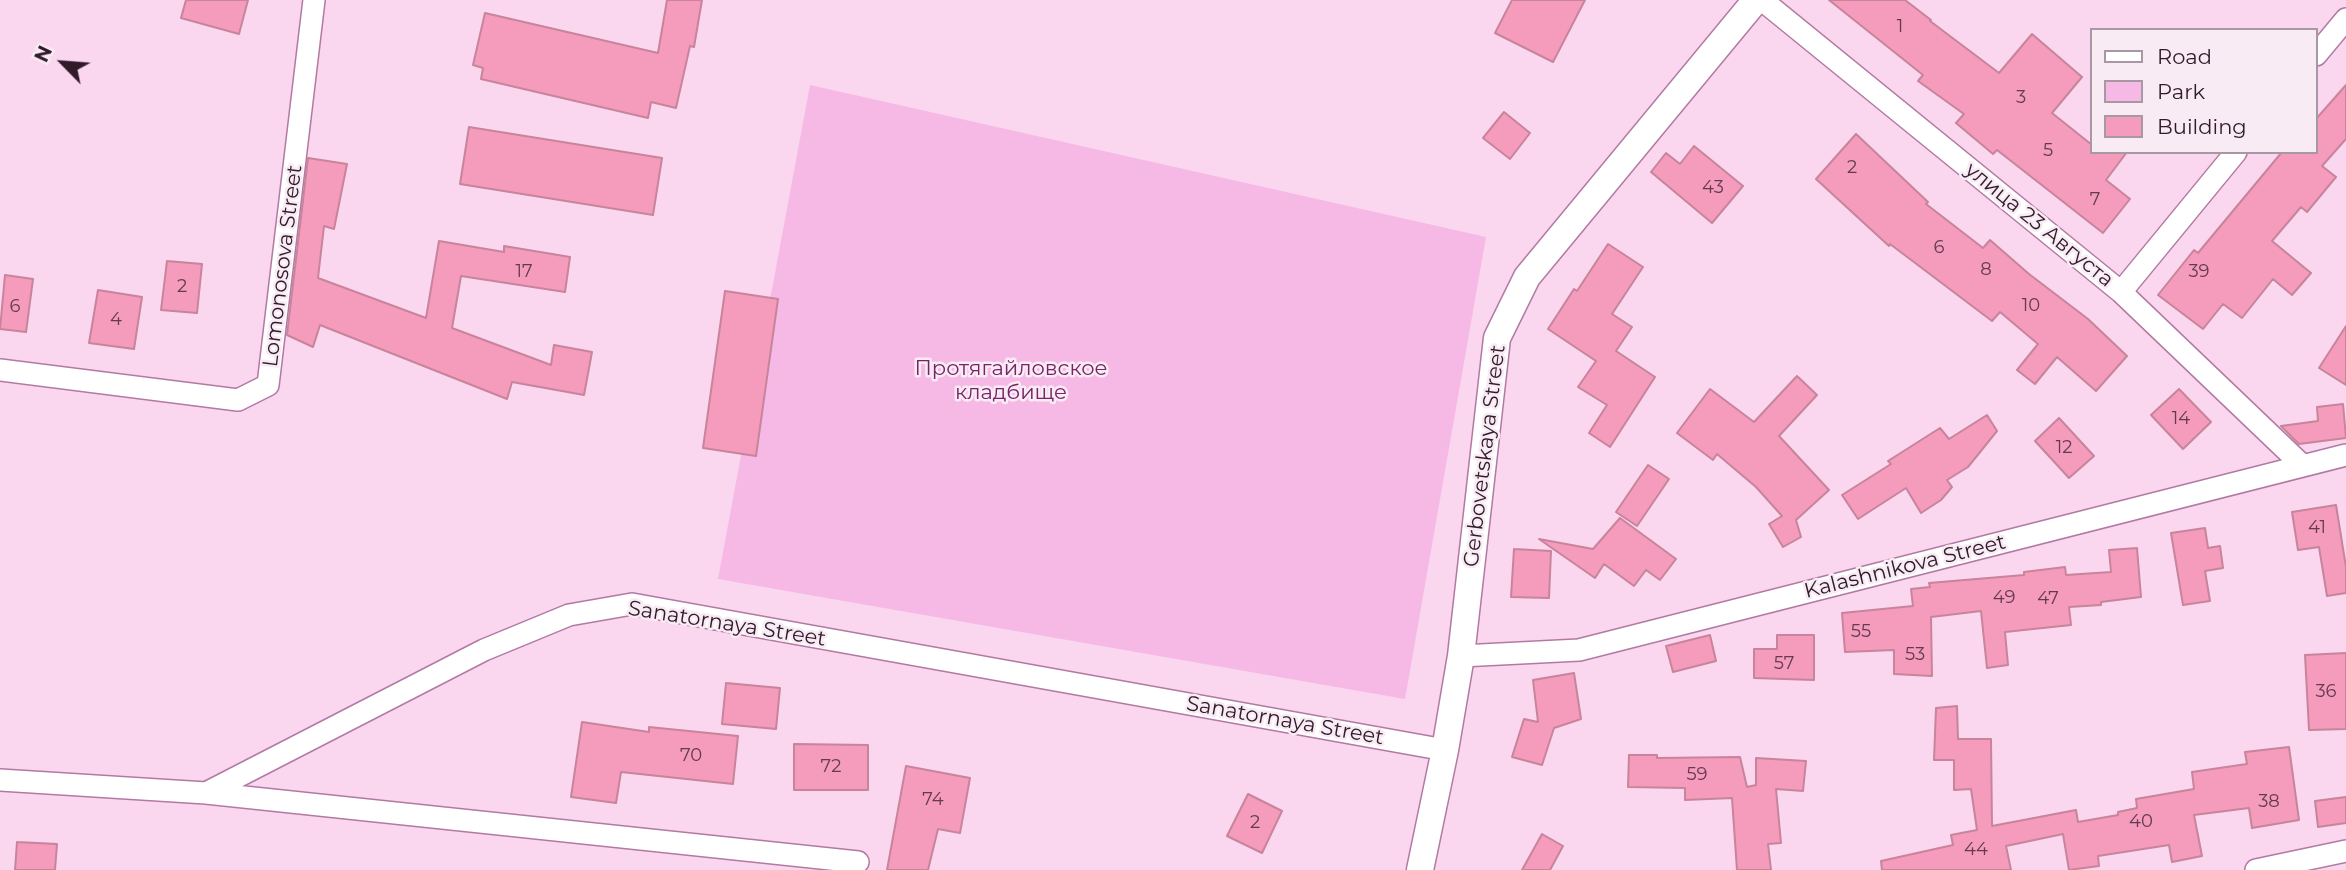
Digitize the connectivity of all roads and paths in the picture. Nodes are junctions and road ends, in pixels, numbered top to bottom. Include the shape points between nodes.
1 (314, 0) edge
2 (1756, 0) edge
3 (1762, 0) edge
4 (2346, 19) edge
5 (2318, 53) edge
6 (2234, 154) edge
7 (2121, 292) junction
8 (0, 370) edge
9 (2346, 456) edge
10 (2302, 465) junction
11 (1461, 656) junction
12 (1445, 750) junction
13 (0, 780) edge
14 (206, 793) junction
15 (2346, 850) edge
16 (858, 862) dead end
17 (1420, 870) edge
18 (2256, 870) edge

1 - 8 street, Lomonosova Street via 268,386 238,400
2 - 11 street, Gerbovetskaya Street via 1527,277 1497,338
3 - 7 street, улица 23 Августа
4 - 5 street
6 - 7 street
7 - 10 street, улица 23 Августа
9 - 10 street, Kalashnikova Street
10 - 11 street, Kalashnikova Street via 1579,650
11 - 12 street, Gerbovetskaya Street
12 - 14 street, Sanatornaya Street via 632,604 569,615 484,650
12 - 17 street, Gerbovetskaya Street
13 - 14 street
14 - 16 street
15 - 18 street

